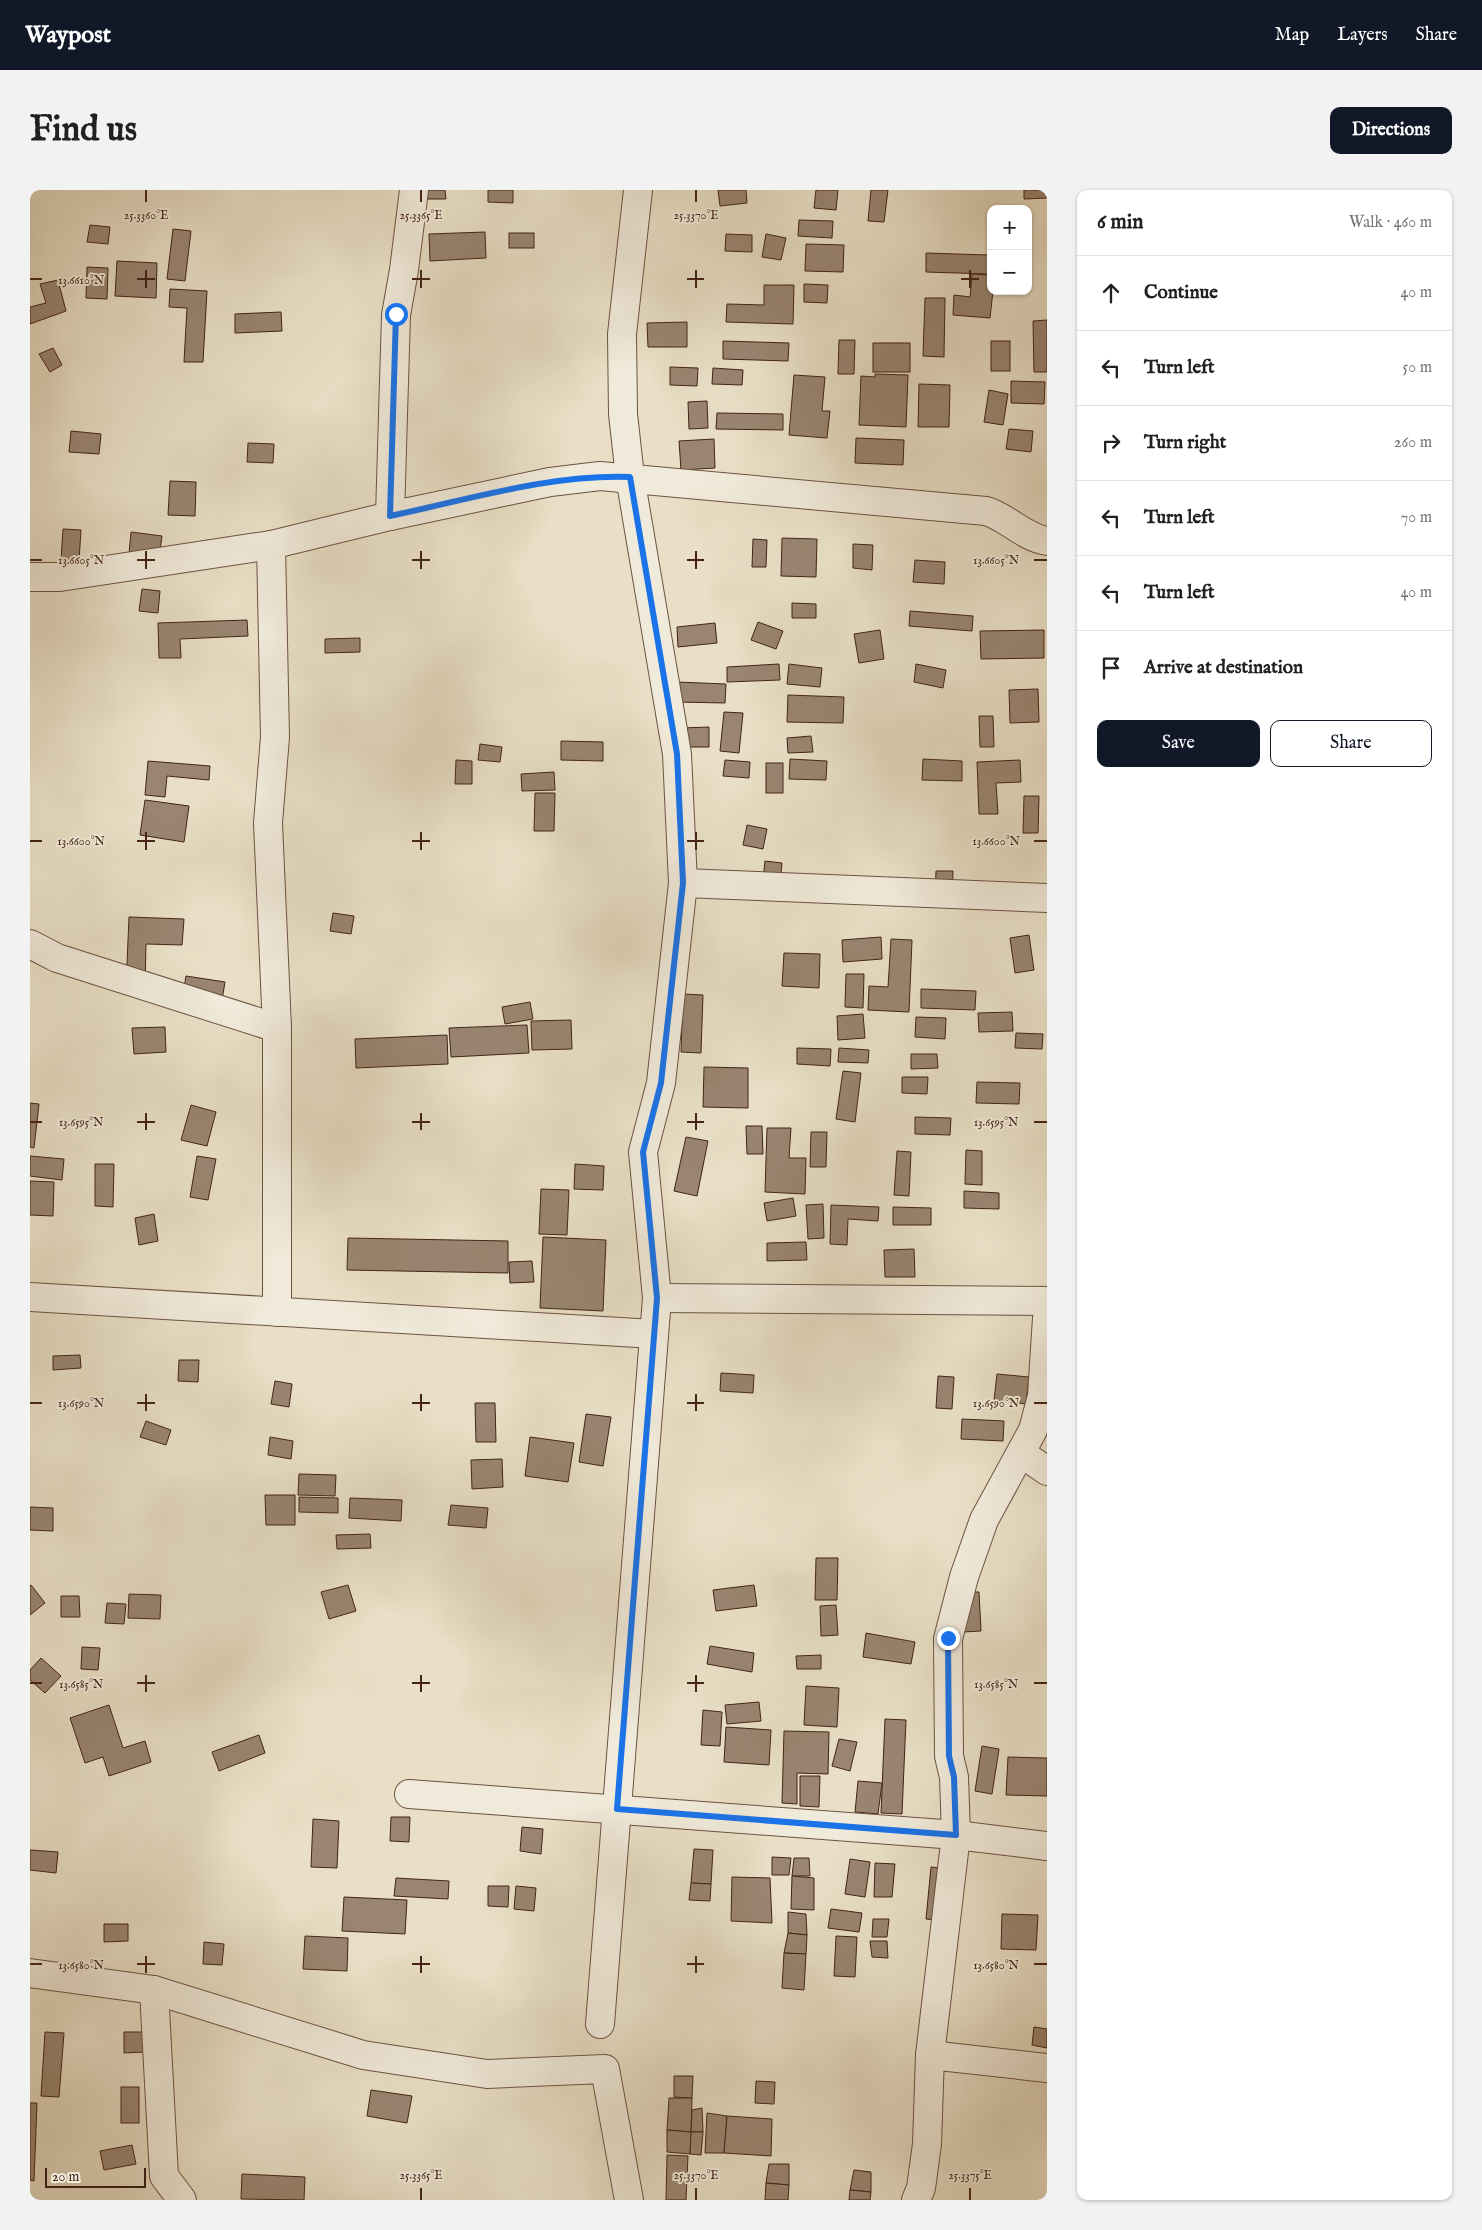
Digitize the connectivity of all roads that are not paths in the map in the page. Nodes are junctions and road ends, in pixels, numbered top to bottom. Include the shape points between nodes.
1 (414, 190) edge
2 (638, 190) edge
3 (630, 477) junction
4 (390, 516) junction
5 (1047, 541) edge
6 (272, 545) junction
7 (30, 578) edge
8 (683, 883) junction
9 (1047, 898) edge
10 (30, 944) edge
11 (278, 1028) junction
12 (30, 1298) edge
13 (657, 1298) junction
14 (1047, 1302) edge
15 (278, 1312) junction
16 (1047, 1318) edge
17 (654, 1334) junction
18 (1021, 1453) junction
19 (1047, 1472) edge
20 (409, 1794) dead end
21 (617, 1809) junction
22 (956, 1835) junction
23 (1047, 1846) edge
24 (30, 1973) edge
25 (154, 1990) junction
26 (600, 2024) dead end
27 (930, 2055) junction
28 (1047, 2068) edge
29 (182, 2200) edge
30 (629, 2200) edge
31 (916, 2200) edge

1 - 4 street via 396,314
2 - 3 street via 622,334 623,414
3 - 4 street via 600,476 550,482
3 - 5 street via 986,511 998,514 1016,527
3 - 8 street via 677,754
4 - 6 street
6 - 7 street via 60,577
6 - 11 street via 275,737 268,824
8 - 9 street
8 - 13 street via 661,1083 643,1152
10 - 11 street via 57,958
11 - 15 street
12 - 15 street
13 - 14 street
13 - 17 street
15 - 17 street
16 - 18 street via 1042,1396 1033,1430
17 - 21 street
18 - 19 street
18 - 22 street via 984,1520 948,1638 949,1756 954,1777
20 - 21 street
21 - 22 street
21 - 26 street
22 - 23 street
22 - 27 street
24 - 25 street
25 - 29 street via 164,2176
25 - 30 street via 363,2055 487,2074 605,2069
27 - 28 street
27 - 31 street via 927,2144 921,2188

